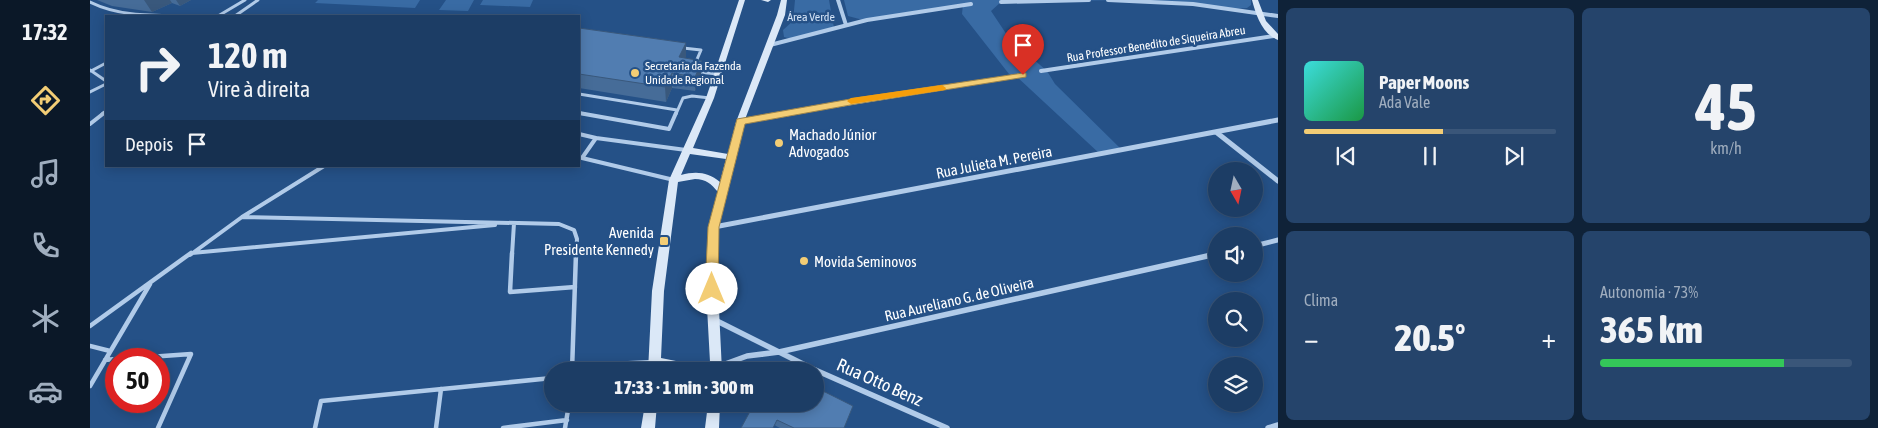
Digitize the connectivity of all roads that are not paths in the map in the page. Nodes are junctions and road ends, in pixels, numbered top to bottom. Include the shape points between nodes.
1 (245, 0) edge
2 (258, 0) edge
3 (742, 0) edge
4 (784, 0) edge
5 (838, 0) edge
6 (1089, 0) edge
7 (1108, 0) edge
8 (1255, 0) edge
9 (90, 2) edge
10 (1001, 2) dead end
11 (971, 4) dead end
12 (1257, 12) junction
13 (136, 15) edge
14 (220, 15) edge
15 (236, 15) edge
16 (1278, 16) edge
17 (846, 25) junction
18 (1276, 37) edge
19 (770, 45) junction
20 (682, 48) edge
21 (105, 63) edge
22 (91, 70) edge
23 (1041, 71) dead end
24 (718, 74) junction
25 (1023, 75) dead end
26 (105, 81) edge
27 (105, 83) edge
28 (90, 92) edge
29 (580, 94) edge
30 (710, 98) junction
31 (678, 110) junction
32 (105, 112) edge
33 (580, 113) edge
34 (1278, 120) edge
35 (740, 122) junction
36 (90, 124) edge
37 (1216, 132) junction
38 (580, 134) edge
39 (596, 138) junction
40 (686, 150) junction
41 (730, 157) junction
42 (322, 167) edge
43 (674, 180) junction
44 (1278, 181) edge
45 (722, 191) junction
46 (242, 217) junction
47 (515, 223) junction
48 (714, 227) junction
49 (1278, 240) edge
50 (1263, 244) edge
51 (192, 253) junction
52 (1208, 256) edge
53 (150, 283) junction
54 (575, 287) junction
55 (714, 320) junction
56 (90, 326) edge
57 (90, 346) edge
58 (112, 348) edge
59 (105, 350) edge
60 (779, 352) junction
61 (170, 356) edge
62 (105, 360) edge
63 (573, 362) edge
64 (655, 362) edge
65 (717, 362) edge
66 (727, 362) edge
67 (797, 362) edge
68 (824, 375) edge
69 (544, 379) edge
70 (90, 386) edge
71 (442, 389) junction
72 (170, 401) edge
73 (568, 412) edge
74 (650, 412) edge
75 (713, 412) edge
76 (165, 413) edge
77 (567, 420) junction
78 (1278, 424) edge
79 (158, 428) edge
80 (315, 428) edge
81 (436, 428) edge
82 (504, 428) edge
83 (565, 428) edge
84 (648, 428) edge
85 (712, 428) edge
86 (947, 428) edge
87 (1268, 428) edge

1 - 14 lane
2 - 15 lane
3 - 24 main road
4 - 19 main road
5 - 17 street
6 - 10 street
7 - 12 street
8 - 12 main road
9 - 13 lane via 104,9
11 - 17 street
12 - 16 street
12 - 18 main road
17 - 19 street
18 - 23 street, Rua Professor Benedito de Siqueira Abreu
19 - 35 main road
20 - 24 lane via 701,50 693,71
21 - 22 lane
22 - 26 lane
24 - 30 main road
25 - 35 street
27 - 28 lane
29 - 31 lane
30 - 31 lane via 683,98
30 - 40 main road
31 - 33 lane via 669,129
32 - 36 lane
34 - 37 street, Rua Julieta M. Pereira
35 - 41 main road
37 - 44 street
37 - 48 street, Rua Julieta M. Pereira
38 - 39 lane
39 - 40 lane
39 - 43 lane via 582,158
40 - 41 main road
40 - 43 main road
41 - 45 main road
42 - 46 lane
43 - 45 main road via 706,176 714,180
43 - 64 main road via 658,292
45 - 48 main road
46 - 47 lane
46 - 51 lane
47 - 51 lane
47 - 54 lane via 559,224 574,230 577,239
47 - 54 lane via 510,292
48 - 55 main road
49 - 50 street
51 - 53 lane
52 - 60 street, Rua Aureliano G. de Oliveira
53 - 56 lane
53 - 58 lane
54 - 63 lane
55 - 60 street
55 - 65 main road
57 - 59 lane
60 - 66 street via 746,354
60 - 67 street, Rua Otto Benz
61 - 72 lane via 191,354
62 - 70 lane
68 - 86 street, Rua Otto Benz
69 - 71 lane
71 - 80 lane via 321,402
71 - 81 lane
73 - 77 lane
74 - 84 main road
75 - 85 main road
76 - 79 lane
77 - 82 lane
77 - 83 lane
78 - 87 street

